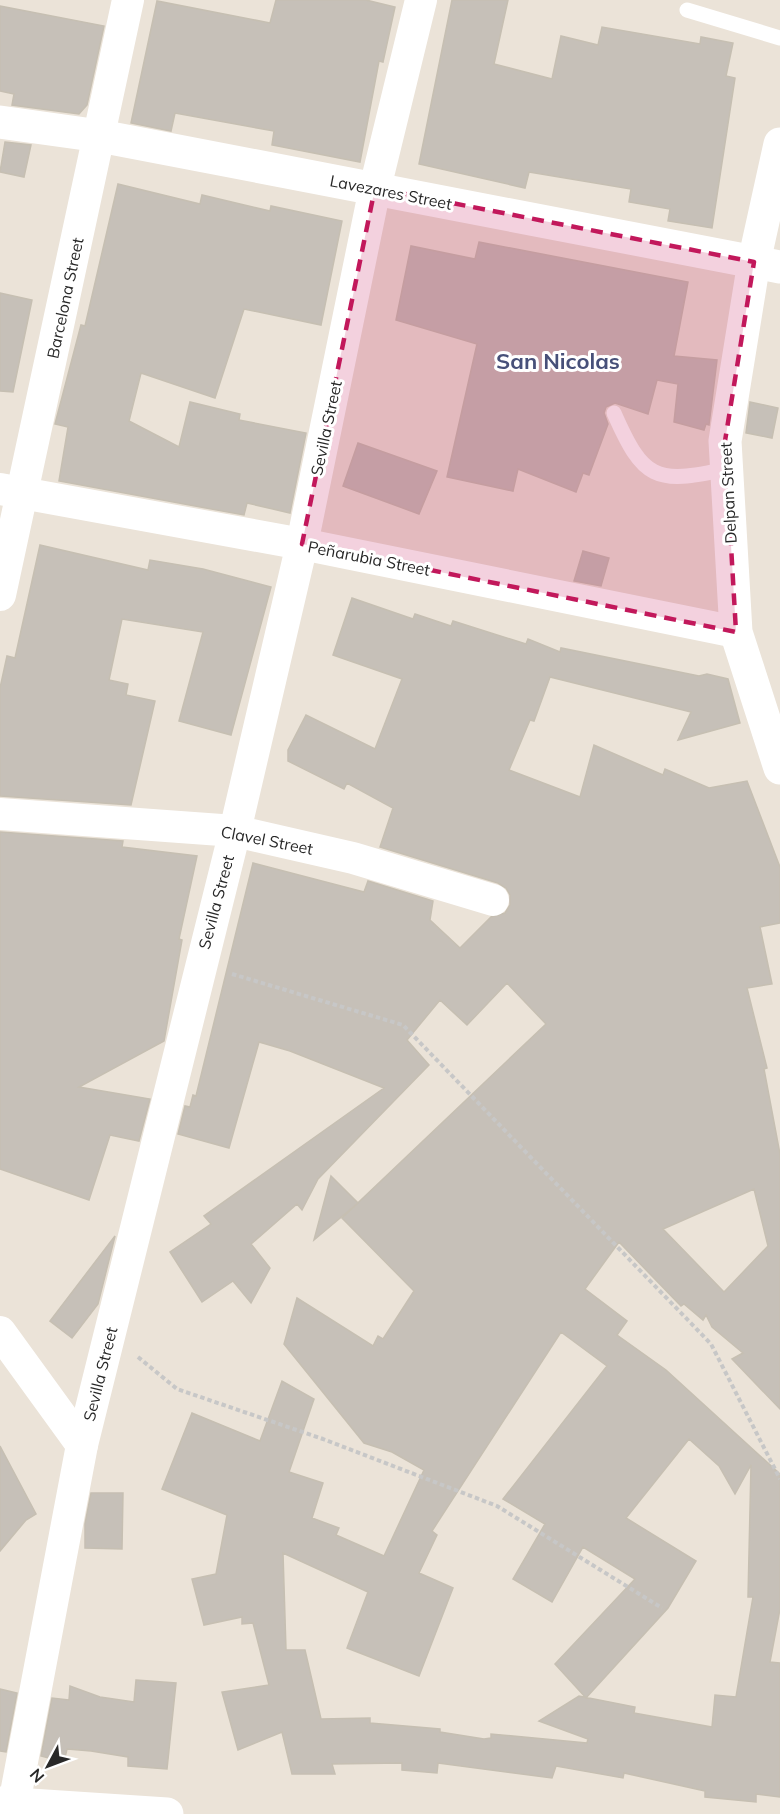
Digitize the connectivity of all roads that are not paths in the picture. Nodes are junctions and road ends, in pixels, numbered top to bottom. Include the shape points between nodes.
1 (128, 0) edge
2 (421, 0) edge
3 (687, 10) dead end
4 (780, 38) edge
5 (0, 122) edge
6 (100, 136) junction
7 (780, 144) edge
8 (375, 188) junction
9 (767, 265) edge
10 (614, 413) dead end
11 (726, 469) junction
12 (12, 491) edge
13 (302, 544) junction
14 (0, 595) edge
15 (736, 632) junction
16 (780, 768) edge
17 (0, 814) edge
18 (235, 831) junction
19 (493, 900) dead end
20 (0, 1332) edge
21 (82, 1445) junction
22 (7, 1804) edge
23 (167, 1814) edge

1 - 6 street, Barcelona Street
2 - 8 street, Sevilla Street
3 - 4 lane
5 - 6 street, Lavezares Street
6 - 8 street, Lavezares Street
6 - 12 street, Barcelona Street
7 - 9 street, Delpan Street
8 - 9 street, Lavezares Street
8 - 13 street, Sevilla Street
9 - 11 street, Delpan Street via 725,441
10 - 11 lane via 634,456 653,471 678,477
11 - 15 street, Delpan Street
12 - 13 street, Peñarubia Street
12 - 14 street, Barcelona Street
13 - 15 street, Peñarubia Street
13 - 18 street, Sevilla Street
15 - 16 street, Delpan Street
17 - 18 street, Clavel Street
18 - 19 street, Clavel Street via 353,858
18 - 21 street, Sevilla Street
20 - 21 street
21 - 22 street, Sevilla Street
22 - 23 street

